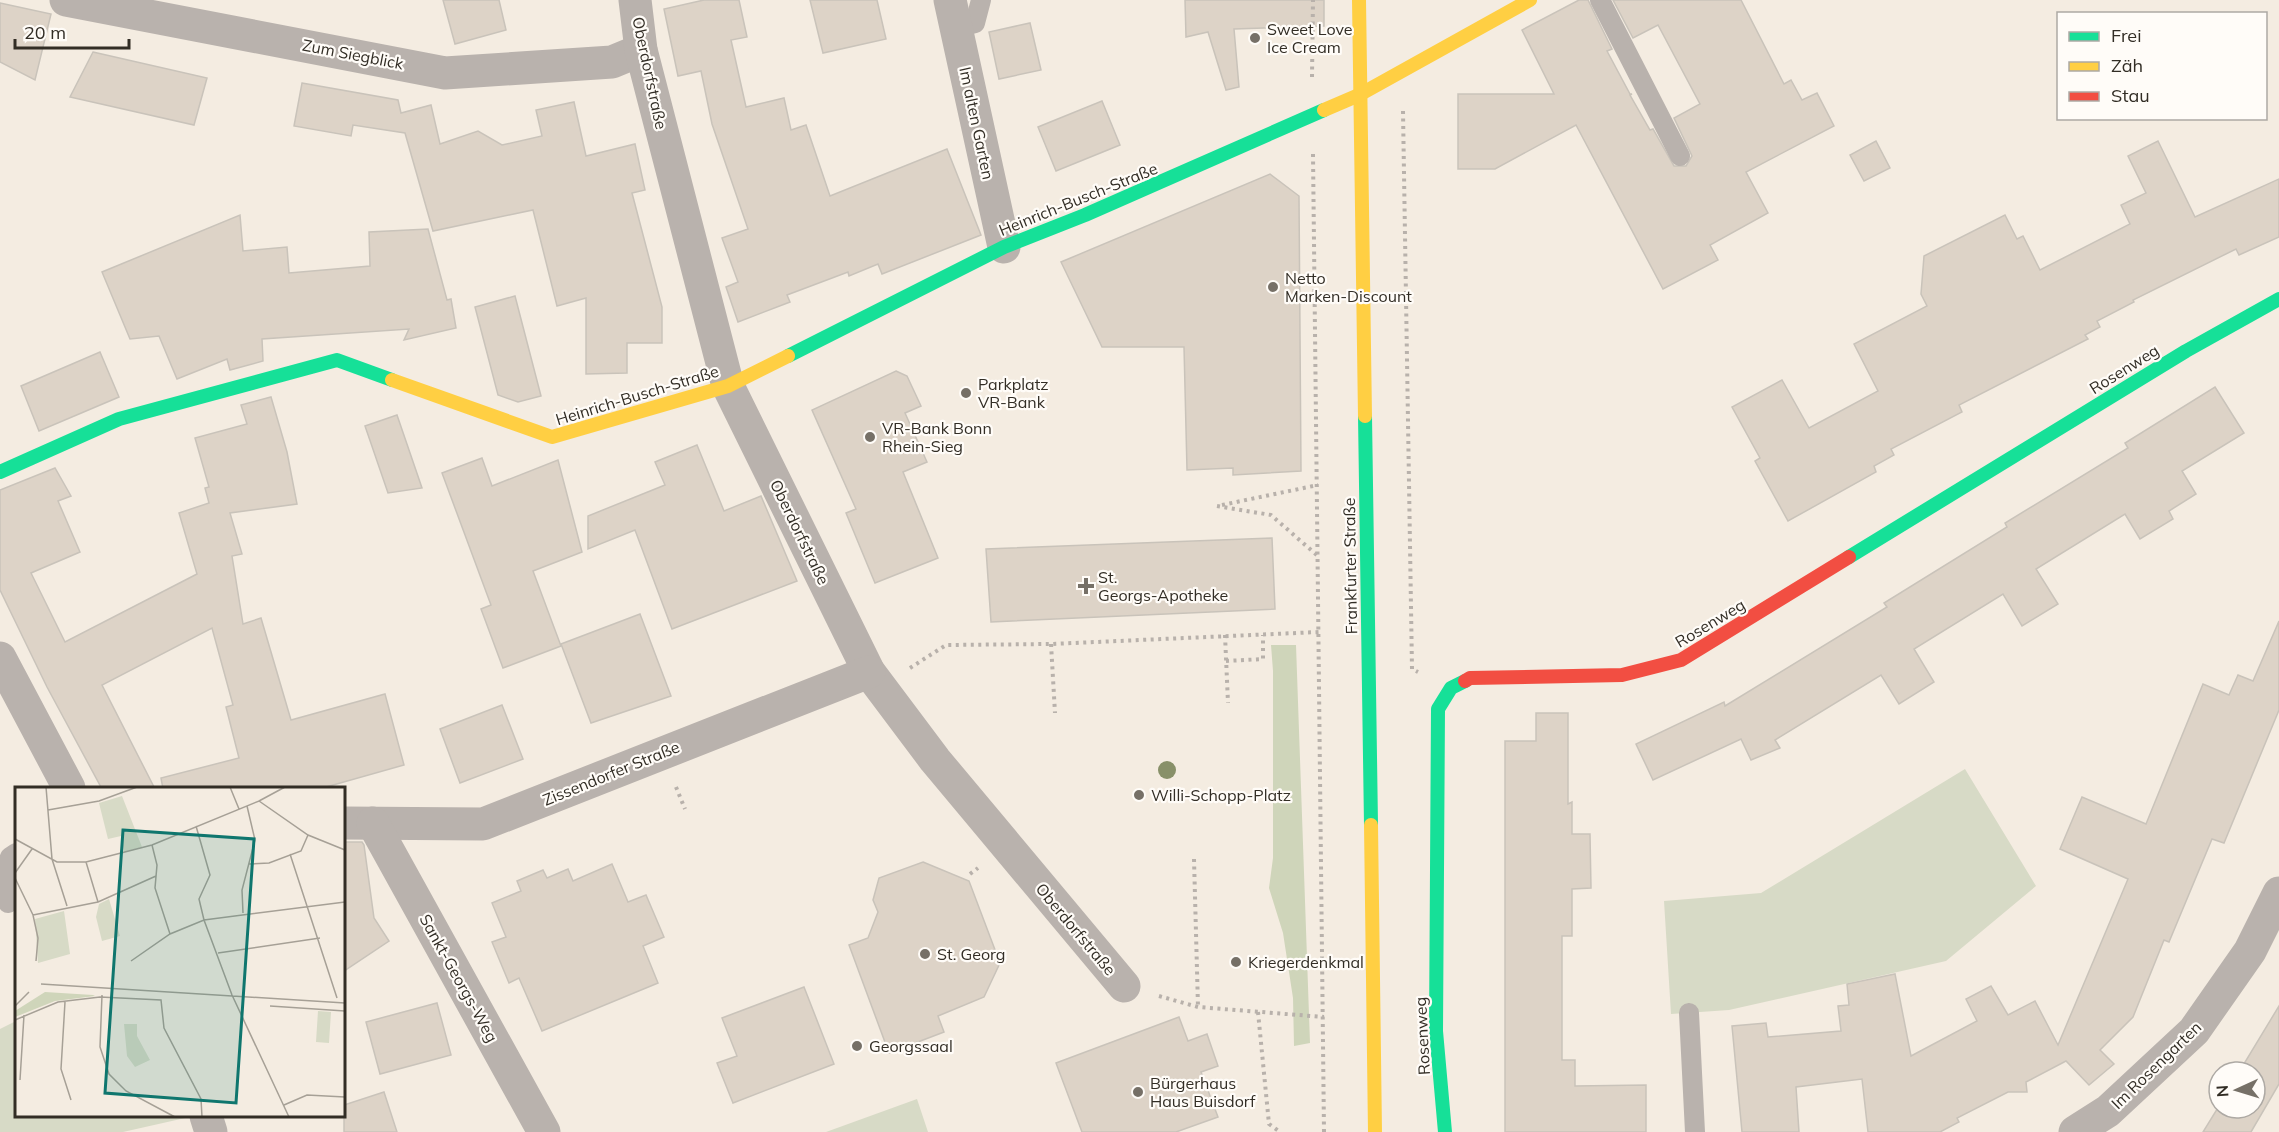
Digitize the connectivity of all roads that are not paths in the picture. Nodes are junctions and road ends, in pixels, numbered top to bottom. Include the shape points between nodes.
1 (66, 0) edge
2 (635, 0) edge
3 (981, 0) edge
4 (1359, 0) edge
5 (1530, 0) edge
6 (1600, 0) edge
7 (214, 14) edge
8 (953, 14) edge
9 (641, 50) junction
10 (1359, 95) junction
11 (1680, 156) dead end
12 (1004, 247) junction
13 (2279, 298) edge
14 (728, 386) junction
15 (0, 472) edge
16 (0, 658) edge
17 (875, 680) junction
18 (68, 787) edge
19 (358, 823) edge
20 (15, 854) edge
21 (2279, 893) edge
22 (8, 903) dead end
23 (1125, 986) road end
24 (1689, 1013) dead end
25 (206, 1117) edge
26 (211, 1132) edge
27 (544, 1132) edge
28 (1375, 1132) edge
29 (1445, 1132) edge
30 (1695, 1132) edge
31 (2075, 1132) edge

1 - 7 street, Zum Siegblick
2 - 9 street, Oberdorfstraße
3 - 8 lane via 975,23
4 - 10 street, Frankfurter Straße
5 - 10 street, Heinrich-Busch-Straße
6 - 11 lane
7 - 9 street, Zum Siegblick via 445,73 612,62
8 - 12 street, Im alten Garten
9 - 14 street, Oberdorfstraße
10 - 12 street, Heinrich-Busch-Straße
10 - 28 street, Frankfurter Straße
12 - 14 street, Heinrich-Busch-Straße
13 - 29 street, Rosenweg via 1681,660 1622,675 1470,678 1451,688 1438,709 1436,1030
14 - 15 street, Heinrich-Busch-Straße via 552,438 337,360 119,419
14 - 17 street, Oberdorfstraße
16 - 18 street
17 - 19 street, Zissendorfer Straße via 483,824
17 - 23 street, Oberdorfstraße via 935,760
19 - 27 street, Sankt-Georgs-Weg
20 - 22 lane via 5,871
21 - 31 street, Im Rosengarten via 2250,951 2194,1031 2108,1111
24 - 30 lane
25 - 26 street

